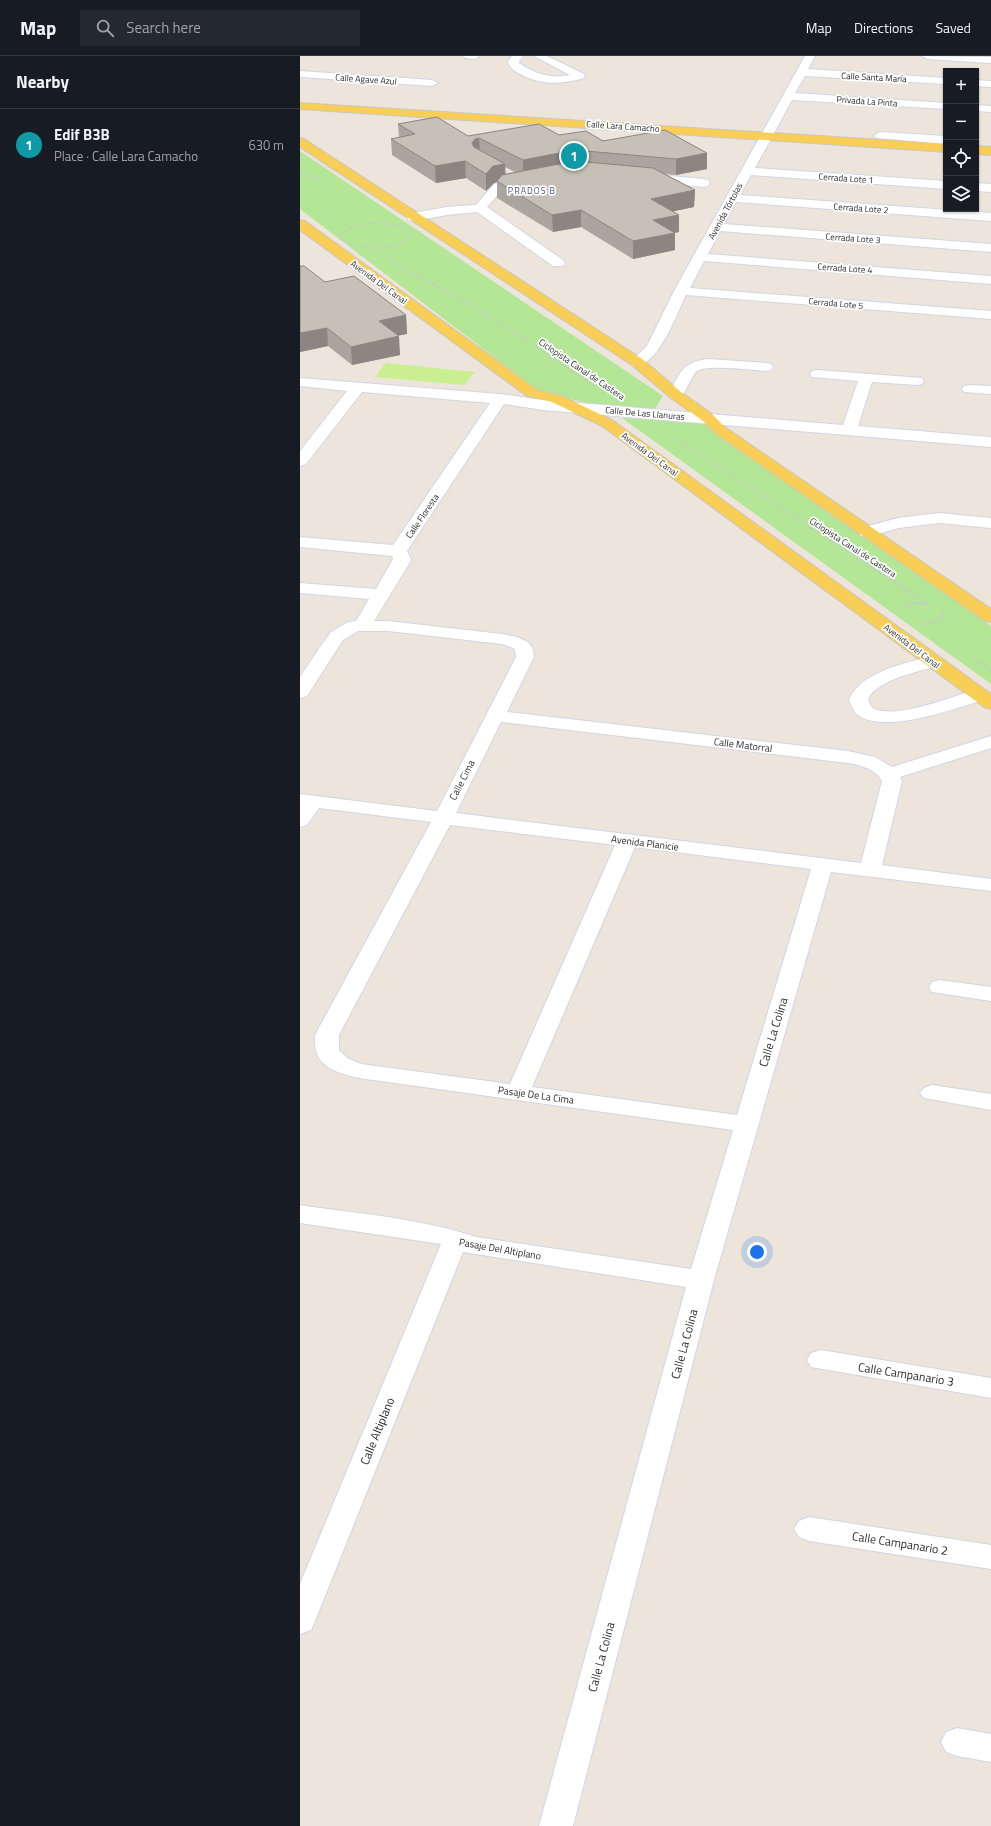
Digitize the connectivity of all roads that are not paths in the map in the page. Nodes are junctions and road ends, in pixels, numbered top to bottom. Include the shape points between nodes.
1 (469, 56) edge
2 (475, 56) edge
3 (518, 56) edge
4 (539, 56) edge
5 (810, 56) edge
6 (927, 56) edge
7 (991, 60) edge
8 (801, 72) junction
9 (300, 74) edge
10 (943, 81) edge
11 (432, 83) dead end
12 (979, 83) edge
13 (991, 84) edge
14 (789, 96) junction
15 (300, 106) edge
16 (943, 106) edge
17 (979, 108) edge
18 (991, 109) edge
19 (766, 135) junction
20 (880, 136) dead end
21 (943, 140) edge
22 (300, 142) edge
23 (943, 148) edge
24 (979, 150) edge
25 (991, 151) edge
26 (746, 171) junction
27 (508, 175) edge
28 (636, 177) edge
29 (537, 179) edge
30 (521, 182) junction
31 (704, 183) dead end
32 (943, 185) edge
33 (979, 187) edge
34 (991, 188) edge
35 (732, 198) junction
36 (480, 208) junction
37 (413, 217) junction
38 (991, 217) edge
39 (300, 225) edge
40 (716, 227) junction
41 (991, 248) edge
42 (700, 257) junction
43 (558, 263) dead end
44 (991, 280) edge
45 (681, 291) junction
46 (991, 315) edge
47 (637, 362) junction
48 (766, 367) dead end
49 (817, 374) dead end
50 (866, 378) junction
51 (917, 381) dead end
52 (300, 382) edge
53 (358, 387) junction
54 (969, 389) dead end
55 (991, 390) edge
56 (676, 394) junction
57 (500, 399) junction
58 (578, 408) junction
59 (708, 418) junction
60 (849, 430) junction
61 (991, 442) edge
62 (300, 461) edge
63 (991, 523) edge
64 (867, 532) junction
65 (300, 542) edge
66 (398, 552) junction
67 (300, 588) edge
68 (381, 595) junction
69 (991, 617) edge
70 (362, 625) junction
71 (932, 662) junction
72 (300, 692) edge
73 (985, 699) edge
74 (495, 716) junction
75 (991, 742) edge
76 (889, 774) junction
77 (306, 801) edge
78 (443, 818) junction
79 (300, 821) edge
80 (627, 841) junction
81 (823, 864) junction
82 (870, 870) junction
83 (991, 885) edge
84 (940, 987) dead end
85 (991, 994) edge
86 (330, 1057) joint
87 (518, 1093) junction
88 (932, 1093) dead end
89 (991, 1102) edge
90 (746, 1124) junction
91 (300, 1214) edge
92 (455, 1241) junction
93 (701, 1280) junction
94 (821, 1360) dead end
95 (991, 1388) edge
96 (809, 1528) dead end
97 (991, 1557) edge
98 (300, 1621) edge
99 (957, 1742) dead end
100 (991, 1748) edge
101 (556, 1826) edge

1 - 2 street
3 - 4 street via 514,65 543,80 580,76
5 - 8 street, Avenida Tórtolas
6 - 7 street
8 - 10 street, Calle Santa María
8 - 14 street, Avenida Tórtolas
9 - 11 street, Calle Agave Azul
12 - 13 street
14 - 16 street, Privada La Pinta
14 - 19 street, Avenida Tórtolas
15 - 19 main road, Calle Lara Camacho
17 - 18 street
19 - 23 main road, Calle Lara Camacho
19 - 26 street, Avenida Tórtolas
20 - 21 street
22 - 37 main road
24 - 25 main road
26 - 32 street, Cerrada Lote 1
26 - 35 street, Avenida Tórtolas
27 - 30 street
28 - 31 street
29 - 30 street
30 - 36 street via 498,187
33 - 34 street
35 - 38 street, Cerrada Lote 2
35 - 40 street, Avenida Tórtolas
36 - 37 street
36 - 43 street
37 - 47 main road
39 - 58 main road, Avenida Del Canal via 532,393 557,399
40 - 41 street, Cerrada Lote 3
40 - 42 street, Avenida Tórtolas
42 - 44 street, Cerrada Lote 4
42 - 45 street, Avenida Tórtolas
45 - 46 street, Cerrada Lote 5
45 - 47 street, Avenida Tórtolas via 653,348
47 - 56 main road
48 - 56 street via 698,364 692,368
49 - 50 street
50 - 51 street
50 - 60 street
52 - 53 street, Calle De Las Llanuras
53 - 57 street, Calle De Las Llanuras
53 - 62 street
54 - 55 street
56 - 59 main road
57 - 58 street, Calle De Las Llanuras
57 - 66 street, Calle Floresta
58 - 59 street, Calle De Las Llanuras
58 - 71 main road, Avenida Del Canal via 607,423
59 - 60 street, Calle De Las Llanuras
59 - 64 main road via 721,431
60 - 61 street, Calle De Las Llanuras
63 - 64 street via 933,519 898,523
64 - 69 main road
65 - 66 street
66 - 68 street via 402,559
67 - 68 street
68 - 70 street
70 - 72 street via 337,636
70 - 74 street, Calle Cima via 502,639 522,645 524,657
71 - 73 main road, Avenida Del Canal
71 - 73 street via 880,679 862,691 860,705 865,711 876,716 903,716
74 - 76 street, Calle Matorral via 848,757 871,762
74 - 78 street, Calle Cima
75 - 76 street
76 - 82 street via 891,788
77 - 78 street, Avenida Planicie
77 - 79 street
78 - 80 street, Avenida Planicie
78 - 86 street, Calle Cima via 327,1034 325,1046
80 - 81 street, Avenida Planicie
80 - 87 street
81 - 82 street, Avenida Planicie
81 - 90 street, Calle La Colina
82 - 83 street, Avenida Planicie
84 - 85 street
86 - 87 street, Pasaje De La Cima via 342,1066 359,1071
87 - 90 street, Pasaje De La Cima
88 - 89 street
90 - 93 street, Calle La Colina
91 - 92 street, Pasaje Del Altiplano via 426,1232
92 - 93 street, Pasaje Del Altiplano via 473,1246
92 - 98 street, Calle Altiplano
93 - 101 street, Calle La Colina
94 - 95 street, Calle Campanario 3
96 - 97 street, Calle Campanario 2
99 - 100 street

